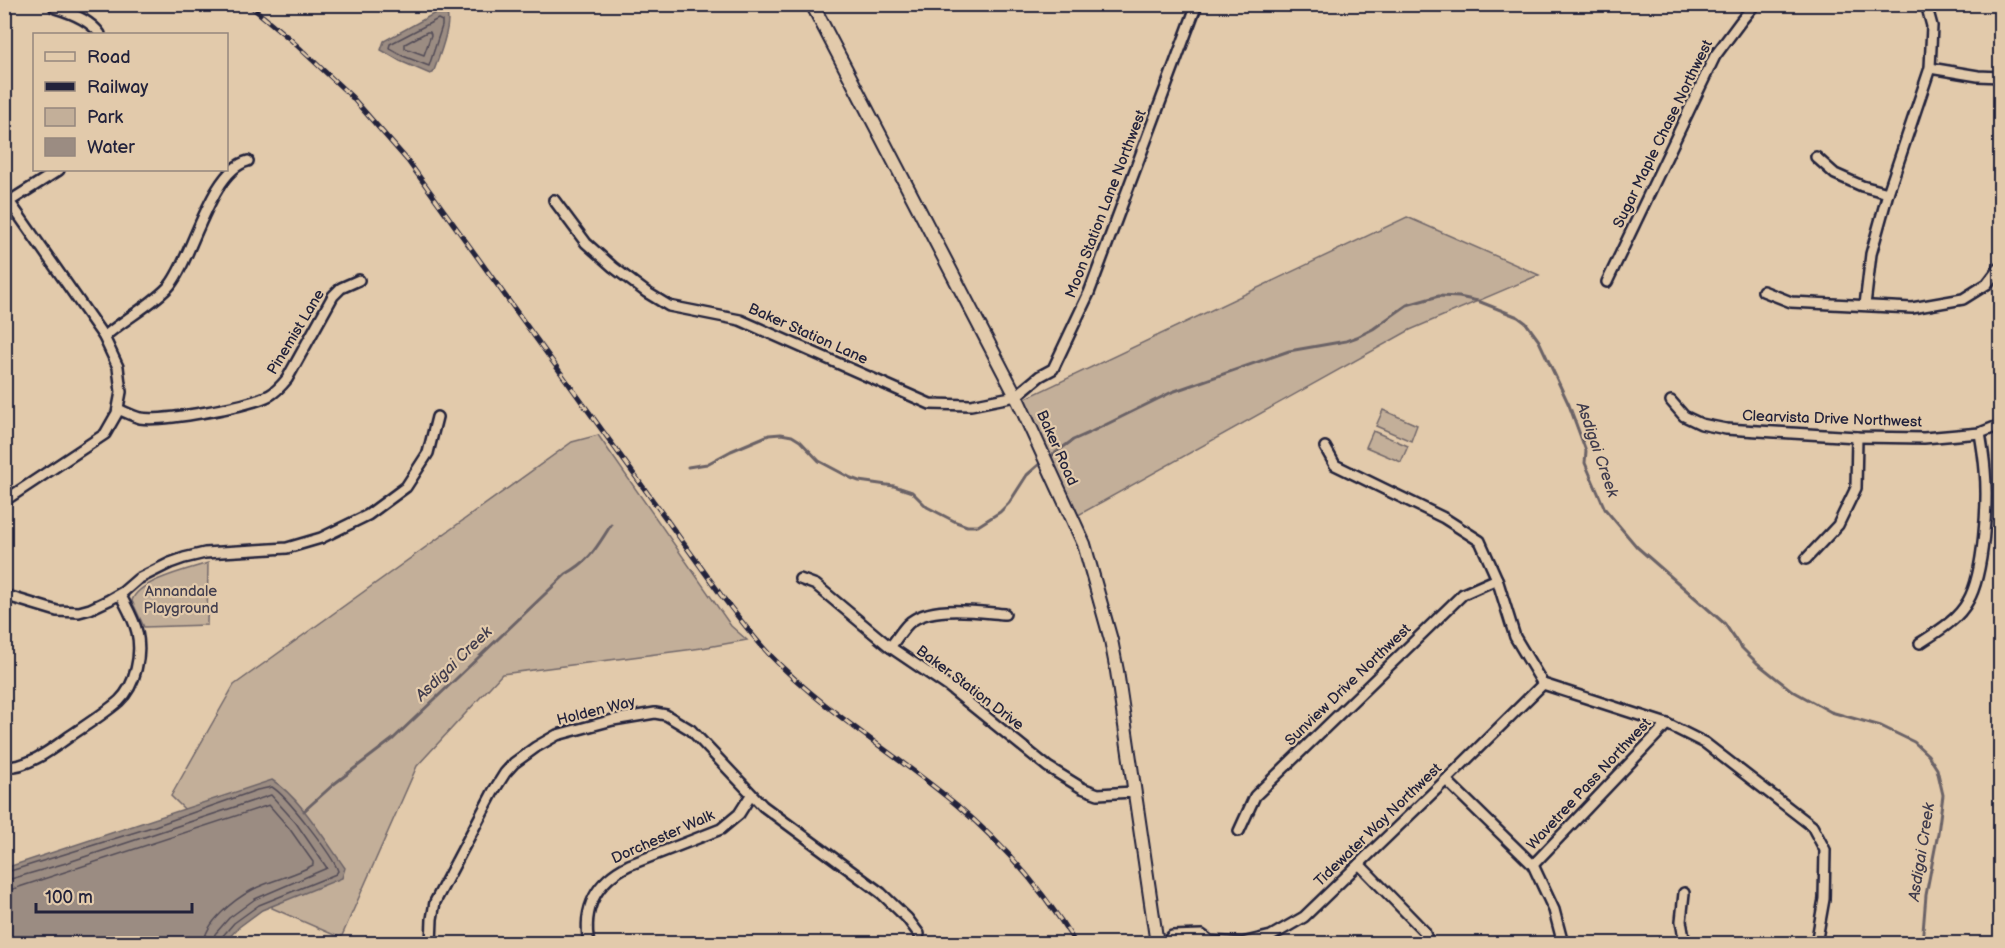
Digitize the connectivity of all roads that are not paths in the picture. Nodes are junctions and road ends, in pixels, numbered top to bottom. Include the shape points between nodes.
1 (812, 4) edge
2 (1197, 4) edge
3 (1755, 4) edge
4 (1926, 4) edge
5 (55, 8) dead end
6 (99, 33) edge
7 (1930, 68) junction
8 (2001, 77) edge
9 (1816, 157) dead end
10 (248, 161) dead end
11 (57, 171) edge
12 (1888, 193) junction
13 (7, 198) edge
14 (554, 200) dead end
15 (2001, 267) edge
16 (359, 280) dead end
17 (1607, 282) dead end
18 (1763, 291) dead end
19 (1864, 305) junction
20 (104, 337) junction
21 (1016, 396) junction
22 (1671, 401) dead end
23 (118, 409) junction
24 (436, 417) dead end
25 (2001, 425) edge
26 (1980, 433) junction
27 (1857, 437) junction
28 (1325, 447) dead end
29 (4, 501) edge
30 (1806, 559) dead end
31 (800, 579) dead end
32 (1497, 579) junction
33 (120, 594) junction
34 (4, 595) edge
35 (1005, 614) dead end
36 (1920, 643) dead end
37 (890, 647) junction
38 (1543, 684) junction
39 (1667, 724) junction
40 (4, 767) edge
41 (1446, 780) junction
42 (1133, 792) junction
43 (752, 795) junction
44 (1239, 831) dead end
45 (1359, 864) junction
46 (1533, 865) junction
47 (1684, 893) dead end
48 (919, 934) dead end
49 (1209, 942) edge
50 (1167, 943) edge
51 (431, 944) edge
52 (589, 944) edge
53 (1156, 944) edge
54 (1161, 944) edge
55 (1430, 944) edge
56 (1563, 944) edge
57 (1685, 944) edge
58 (1816, 944) edge

1 - 21 main road, Baker Road
2 - 21 street, Moon Station Lane Northwest via 1089,293 1053,369
3 - 17 street, Sugar Maple Chase Northwest via 1715,56
4 - 7 street via 1932,26
5 - 6 street via 81,18
7 - 8 street
7 - 12 street
9 - 12 street via 1835,174
10 - 20 street via 241,162 224,179 170,285
11 - 13 street
12 - 19 street via 1871,254
13 - 20 street
14 - 21 street, Baker Station Lane via 586,243 669,306 740,320 930,404 971,405
15 - 19 street via 1987,284 1963,299 1912,308
16 - 23 street, Pinemist Lane via 333,296 287,379 270,395 164,418 139,418
18 - 19 street via 1791,302
20 - 23 street via 118,367
21 - 42 main road, Baker Road via 1084,543 1111,640
22 - 27 street, Clearvista Drive Northwest via 1684,416 1726,429
23 - 29 street via 105,434
24 - 33 street via 428,453 417,472 406,487 368,515 321,538 287,548 184,558 138,579
25 - 26 street, Clearvista Drive Northwest
26 - 27 street, Clearvista Drive Northwest via 1924,438
26 - 36 street via 1986,471 1980,569 1968,601 1947,625
27 - 30 street via 1856,488 1838,525
28 - 32 street via 1335,465 1444,518 1479,541
31 - 37 street, Baker Station Drive via 816,585
32 - 38 street via 1515,637
32 - 44 street, Sunview Drive Northwest via 1463,594 1263,788 1255,796
33 - 34 street via 90,609 67,613
33 - 40 street via 137,633 138,649 133,678 124,694 106,711 37,758 16,767
35 - 37 street via 946,610 917,617
37 - 42 street, Baker Station Drive via 949,687 1048,767 1082,788 1098,794
38 - 39 street
38 - 41 street, Tidewater Way Northwest
39 - 46 street, Wavetree Pass Northwest
39 - 58 street via 1705,743 1812,826 1825,850 1824,899
41 - 45 street, Tidewater Way Northwest
41 - 46 street
42 - 53 main road, Baker Road
43 - 48 street, Holden Way via 881,893
43 - 51 street, Holden Way via 699,737 666,715 655,713 613,720 557,735 505,773 435,902
43 - 52 street, Dorchester Walk via 739,814 721,829 629,865 607,879 589,911
45 - 49 street, Tidewater Way Northwest via 1304,917 1271,936 1242,943
45 - 55 street via 1424,931
46 - 56 street via 1554,909
47 - 57 street via 1681,921
49 - 50 street, Tidewater Way Northwest via 1202,935 1172,936
50 - 54 street, Tidewater Way Northwest

